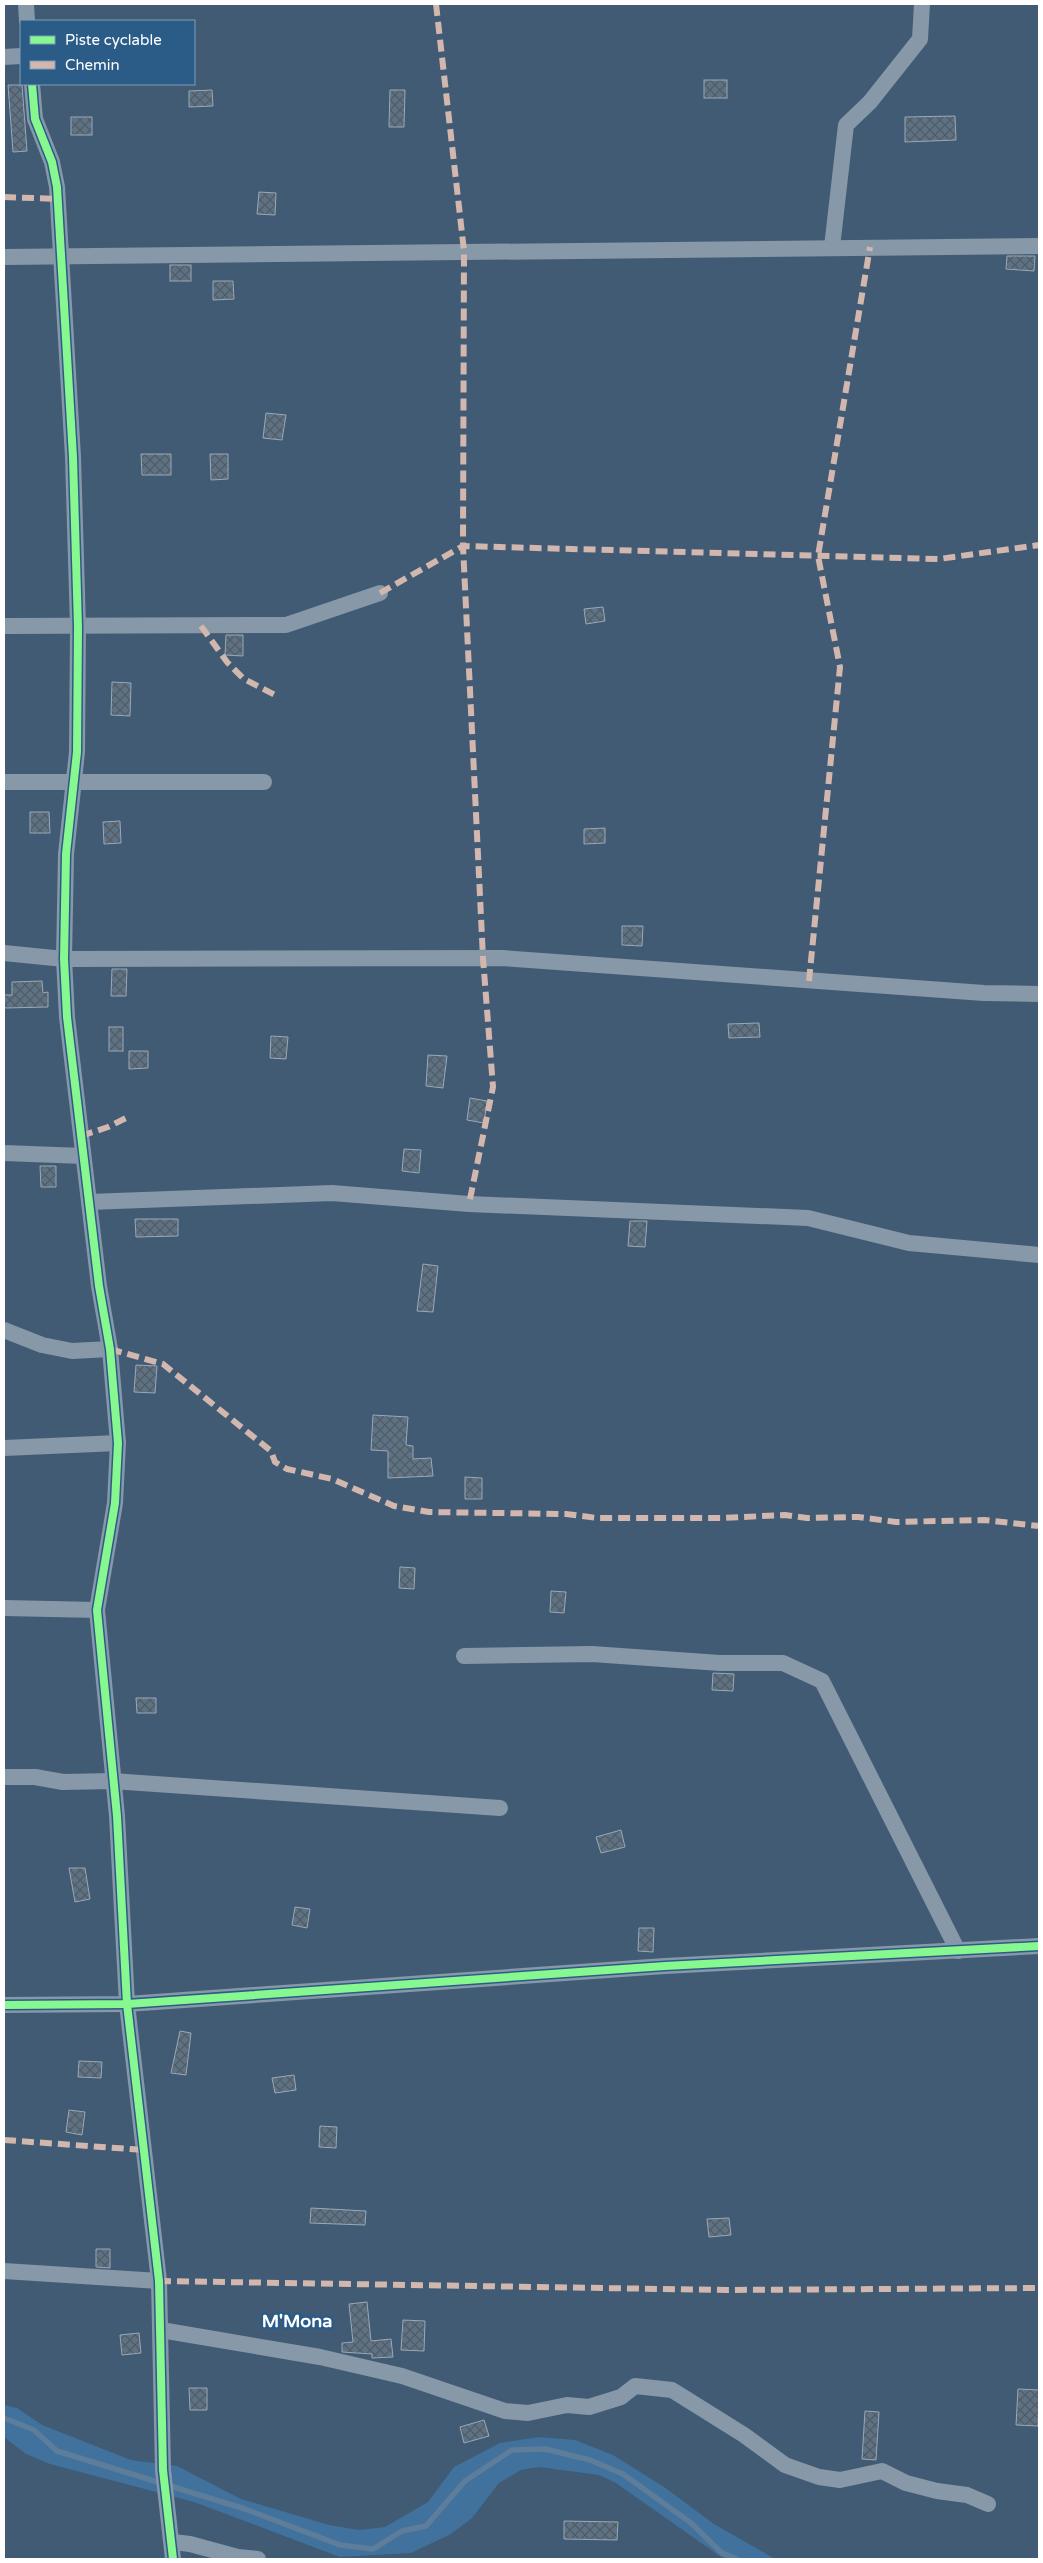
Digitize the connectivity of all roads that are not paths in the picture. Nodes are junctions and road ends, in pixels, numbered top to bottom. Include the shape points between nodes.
1 (26, 4) edge
2 (922, 4) edge
3 (27, 20) edge
4 (20, 56) edge
5 (4, 57) edge
6 (32, 85) edge
7 (1039, 246) edge
8 (832, 247) junction
9 (61, 256) junction
10 (4, 257) edge
11 (380, 593) dead end
12 (4, 626) edge
13 (78, 626) junction
14 (4, 782) edge
15 (74, 782) junction
16 (264, 782) dead end
17 (4, 953) edge
18 (64, 959) junction
19 (1039, 994) edge
20 (4, 1153) edge
21 (84, 1156) junction
22 (89, 1202) junction
23 (1039, 1255) edge
24 (4, 1330) edge
25 (110, 1349) junction
26 (118, 1443) junction
27 (4, 1448) edge
28 (4, 1608) edge
29 (97, 1610) junction
30 (464, 1656) dead end
31 (4, 1778) edge
32 (112, 1780) junction
33 (500, 1808) dead end
34 (1039, 1946) edge
35 (958, 1951) junction
36 (127, 2004) junction
37 (4, 2005) edge
38 (4, 2271) edge
39 (158, 2281) junction
40 (161, 2330) junction
41 (988, 2504) dead end
42 (172, 2542) junction
43 (173, 2559) edge
44 (258, 2559) edge

1 - 3 street
2 - 8 street via 920,39 870,102 846,125
4 - 5 street
6 - 9 street via 35,119 52,162 57,187
7 - 8 street
8 - 9 street
9 - 10 street
9 - 13 street via 73,457
11 - 13 street via 286,625
12 - 13 street
13 - 15 street
14 - 15 street
15 - 16 street
15 - 18 street via 66,854
17 - 18 street
18 - 19 street via 502,958
18 - 21 street via 67,1017
20 - 21 street
21 - 22 street
22 - 23 street via 332,1193 469,1204 808,1218 908,1243
22 - 25 street
24 - 25 street via 42,1345 72,1351
25 - 26 street
26 - 27 street
26 - 29 street via 115,1503
28 - 29 street
29 - 32 street
30 - 35 street via 592,1654 720,1663 783,1663 822,1681
31 - 32 street via 35,1777 63,1782
32 - 33 street
32 - 36 street via 117,1816
34 - 35 street
35 - 36 street via 665,1966
36 - 37 street
36 - 39 street
38 - 39 street
39 - 40 street
40 - 41 street via 328,2359 402,2376 504,2411 537,2412 567,2405 589,2407 621,2397 636,2386 672,2390 785,2465 819,2477 840,2480 882,2471 906,2483 967,2495
40 - 42 street via 164,2484
42 - 43 street
42 - 44 street

